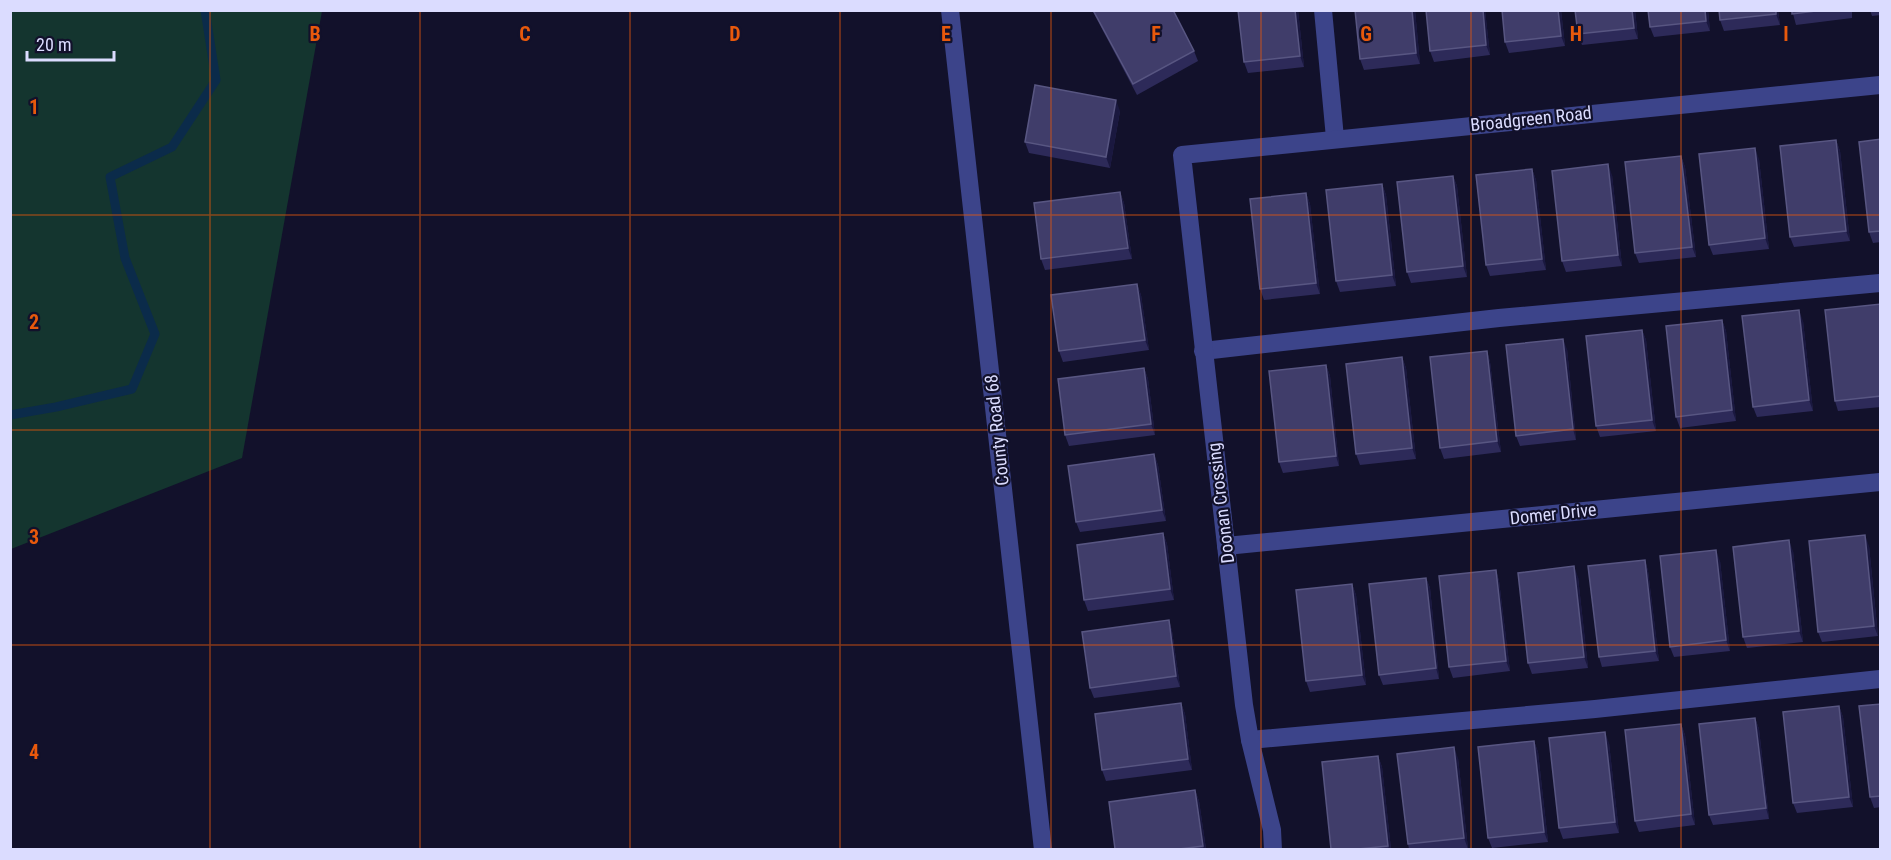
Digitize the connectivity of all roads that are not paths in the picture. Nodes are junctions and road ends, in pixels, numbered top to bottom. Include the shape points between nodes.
1 (950, 10) edge
2 (1323, 10) edge
3 (1881, 85) edge
4 (1335, 138) junction
5 (1182, 155) joint
6 (1881, 283) edge
7 (1203, 351) junction
8 (1881, 482) edge
9 (1226, 546) junction
10 (1881, 679) edge
11 (1250, 740) junction
12 (1043, 849) edge
13 (1273, 849) edge

1 - 12 street, County Road 68
2 - 4 street
3 - 4 street, Broadgreen Road
4 - 5 street, Broadgreen Road
5 - 7 street, Doonan Crossing
6 - 7 street via 1499,318
7 - 9 street, Doonan Crossing
8 - 9 street, Domer Drive
9 - 11 street, Doonan Crossing
10 - 11 street
11 - 13 street, Doonan Crossing

